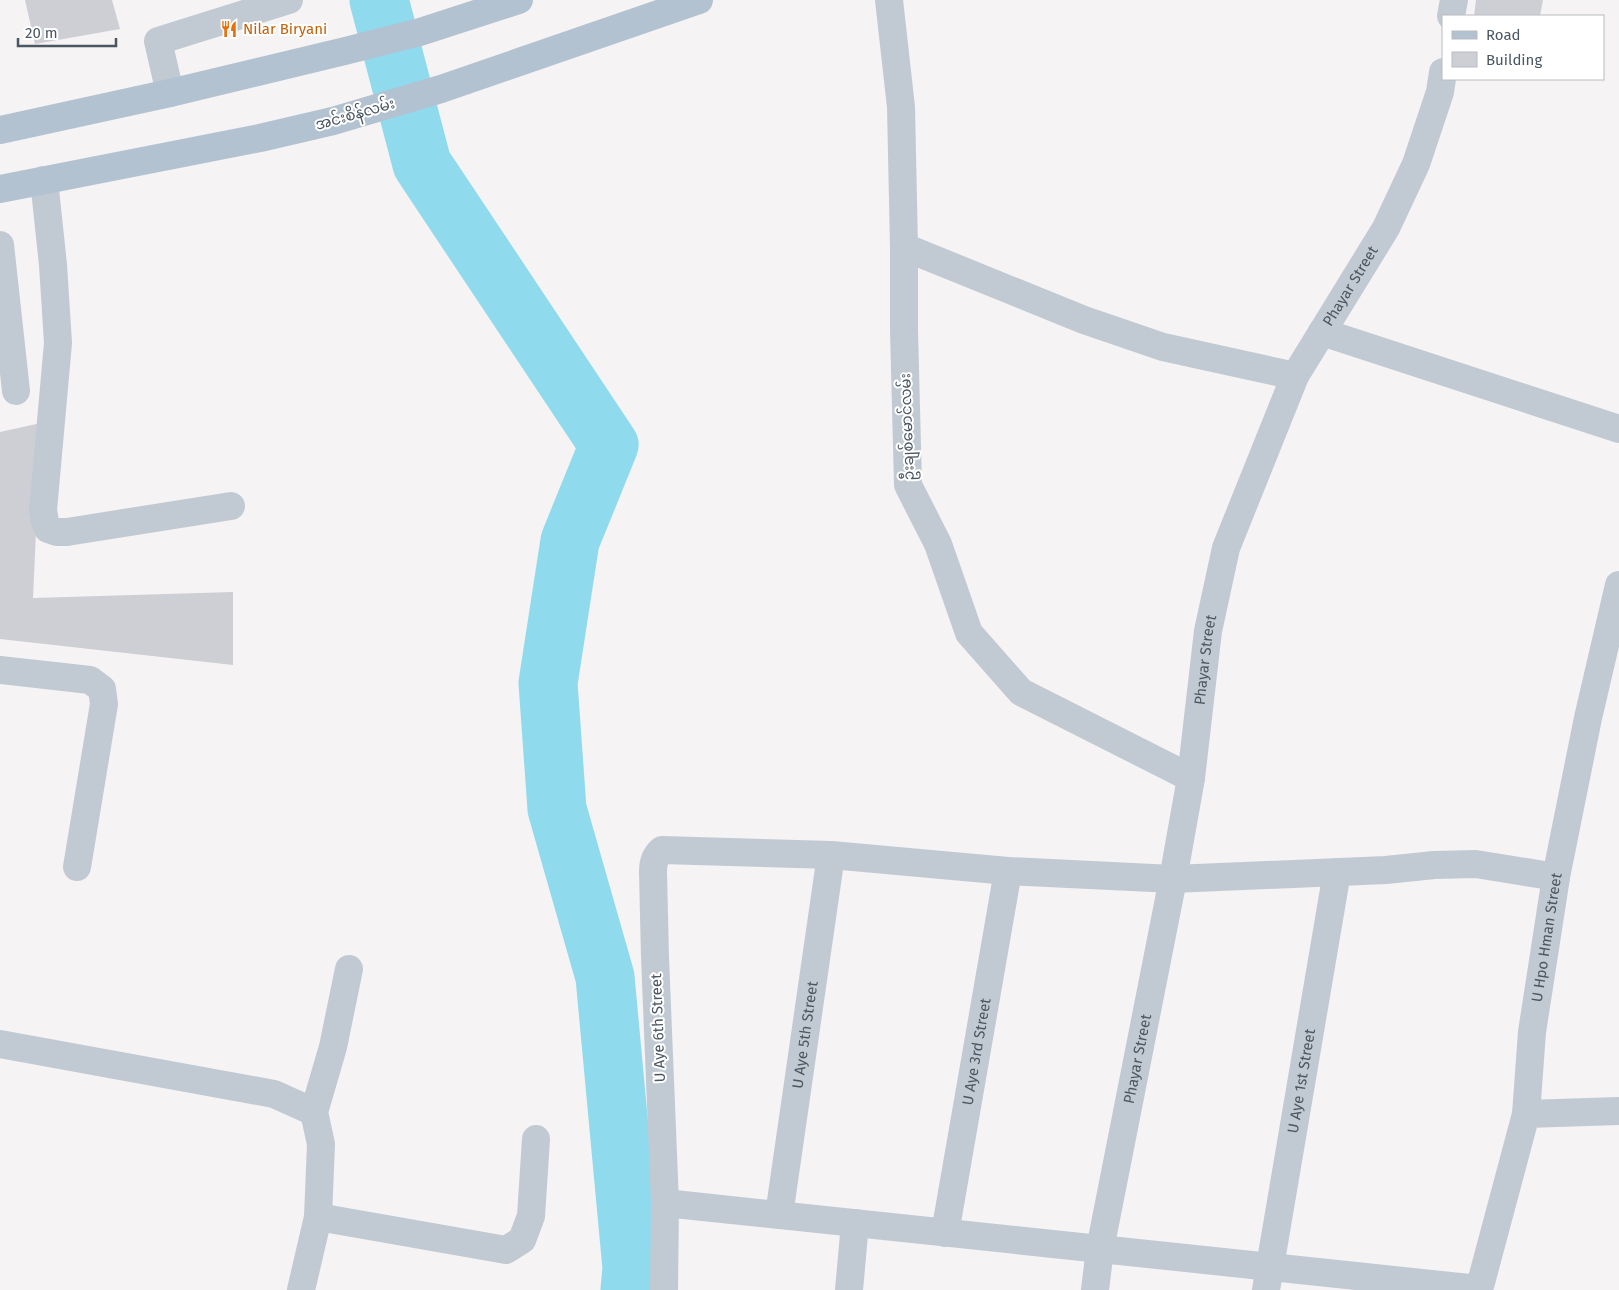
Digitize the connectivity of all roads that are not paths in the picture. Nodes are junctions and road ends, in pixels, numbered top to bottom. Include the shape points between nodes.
1 (288, 0) edge
2 (519, 0) edge
3 (699, 0) edge
4 (888, 0) edge
5 (1454, 0) edge
6 (1451, 15) edge
7 (1442, 79) edge
8 (170, 93) junction
9 (0, 130) edge
10 (44, 180) junction
11 (0, 189) edge
12 (904, 247) junction
13 (1, 255) edge
14 (1322, 332) junction
15 (1295, 376) junction
16 (16, 391) dead end
17 (1619, 429) edge
18 (231, 506) dead end
19 (1619, 585) edge
20 (0, 670) edge
21 (1191, 778) junction
22 (831, 855) junction
23 (77, 867) dead end
24 (1008, 871) junction
25 (1338, 872) junction
26 (1556, 877) junction
27 (1173, 879) junction
28 (349, 969) dead end
29 (0, 1044) edge
30 (1619, 1111) edge
31 (314, 1112) junction
32 (1526, 1114) junction
33 (536, 1139) dead end
34 (664, 1203) junction
35 (779, 1215) junction
36 (318, 1216) junction
37 (854, 1223) junction
38 (945, 1233) junction
39 (1100, 1249) junction
40 (1268, 1278) edge
41 (301, 1290) edge
42 (664, 1290) edge
43 (849, 1290) edge
44 (1094, 1290) edge
45 (1479, 1290) edge

1 - 8 street via 158,41
2 - 8 main road via 420,32
3 - 10 main road, အင်းစိန်လမ်း via 441,89 333,121
4 - 12 street, ဦးချစ်မောင်လမ်း via 901,107
5 - 6 street
7 - 14 street, Phayar Street via 1416,164 1386,228
8 - 9 main road
10 - 11 main road, အင်းစိန်လမ်း
10 - 18 street via 54,265 58,343 43,510 48,529 67,532
12 - 15 street via 1084,320 1163,347
12 - 21 street, ဦးချစ်မောင်လမ်း via 908,485 938,544 969,633 1021,692
13 - 16 street
14 - 15 street, Phayar Street
14 - 17 street
15 - 21 street, Phayar Street via 1226,548 1208,631
19 - 26 street, U Hpo Hman Street
20 - 23 street via 90,680 102,689 104,704
21 - 27 street, Phayar Street
22 - 24 street
22 - 34 street, U Aye 6th Street via 670,850 662,850 657,855 653,872
22 - 35 street, U Aye 5th Street
24 - 27 street
24 - 38 street, U Aye 3rd Street
25 - 26 street via 1476,864
25 - 27 street
25 - 40 street, U Aye 1st Street
26 - 32 street, U Hpo Hman Street via 1532,1032
27 - 39 street, Phayar Street
28 - 31 street via 333,1047
29 - 31 street via 274,1094
30 - 32 street
31 - 36 street via 321,1144
32 - 45 street, U Hpo Hman Street
33 - 36 street via 530,1216 522,1240 506,1250
34 - 35 street
34 - 42 street, U Aye 6th Street
35 - 37 street
36 - 41 street
37 - 38 street
37 - 43 street
38 - 39 street
39 - 40 street
39 - 44 street, Phayar Street
40 - 45 street

